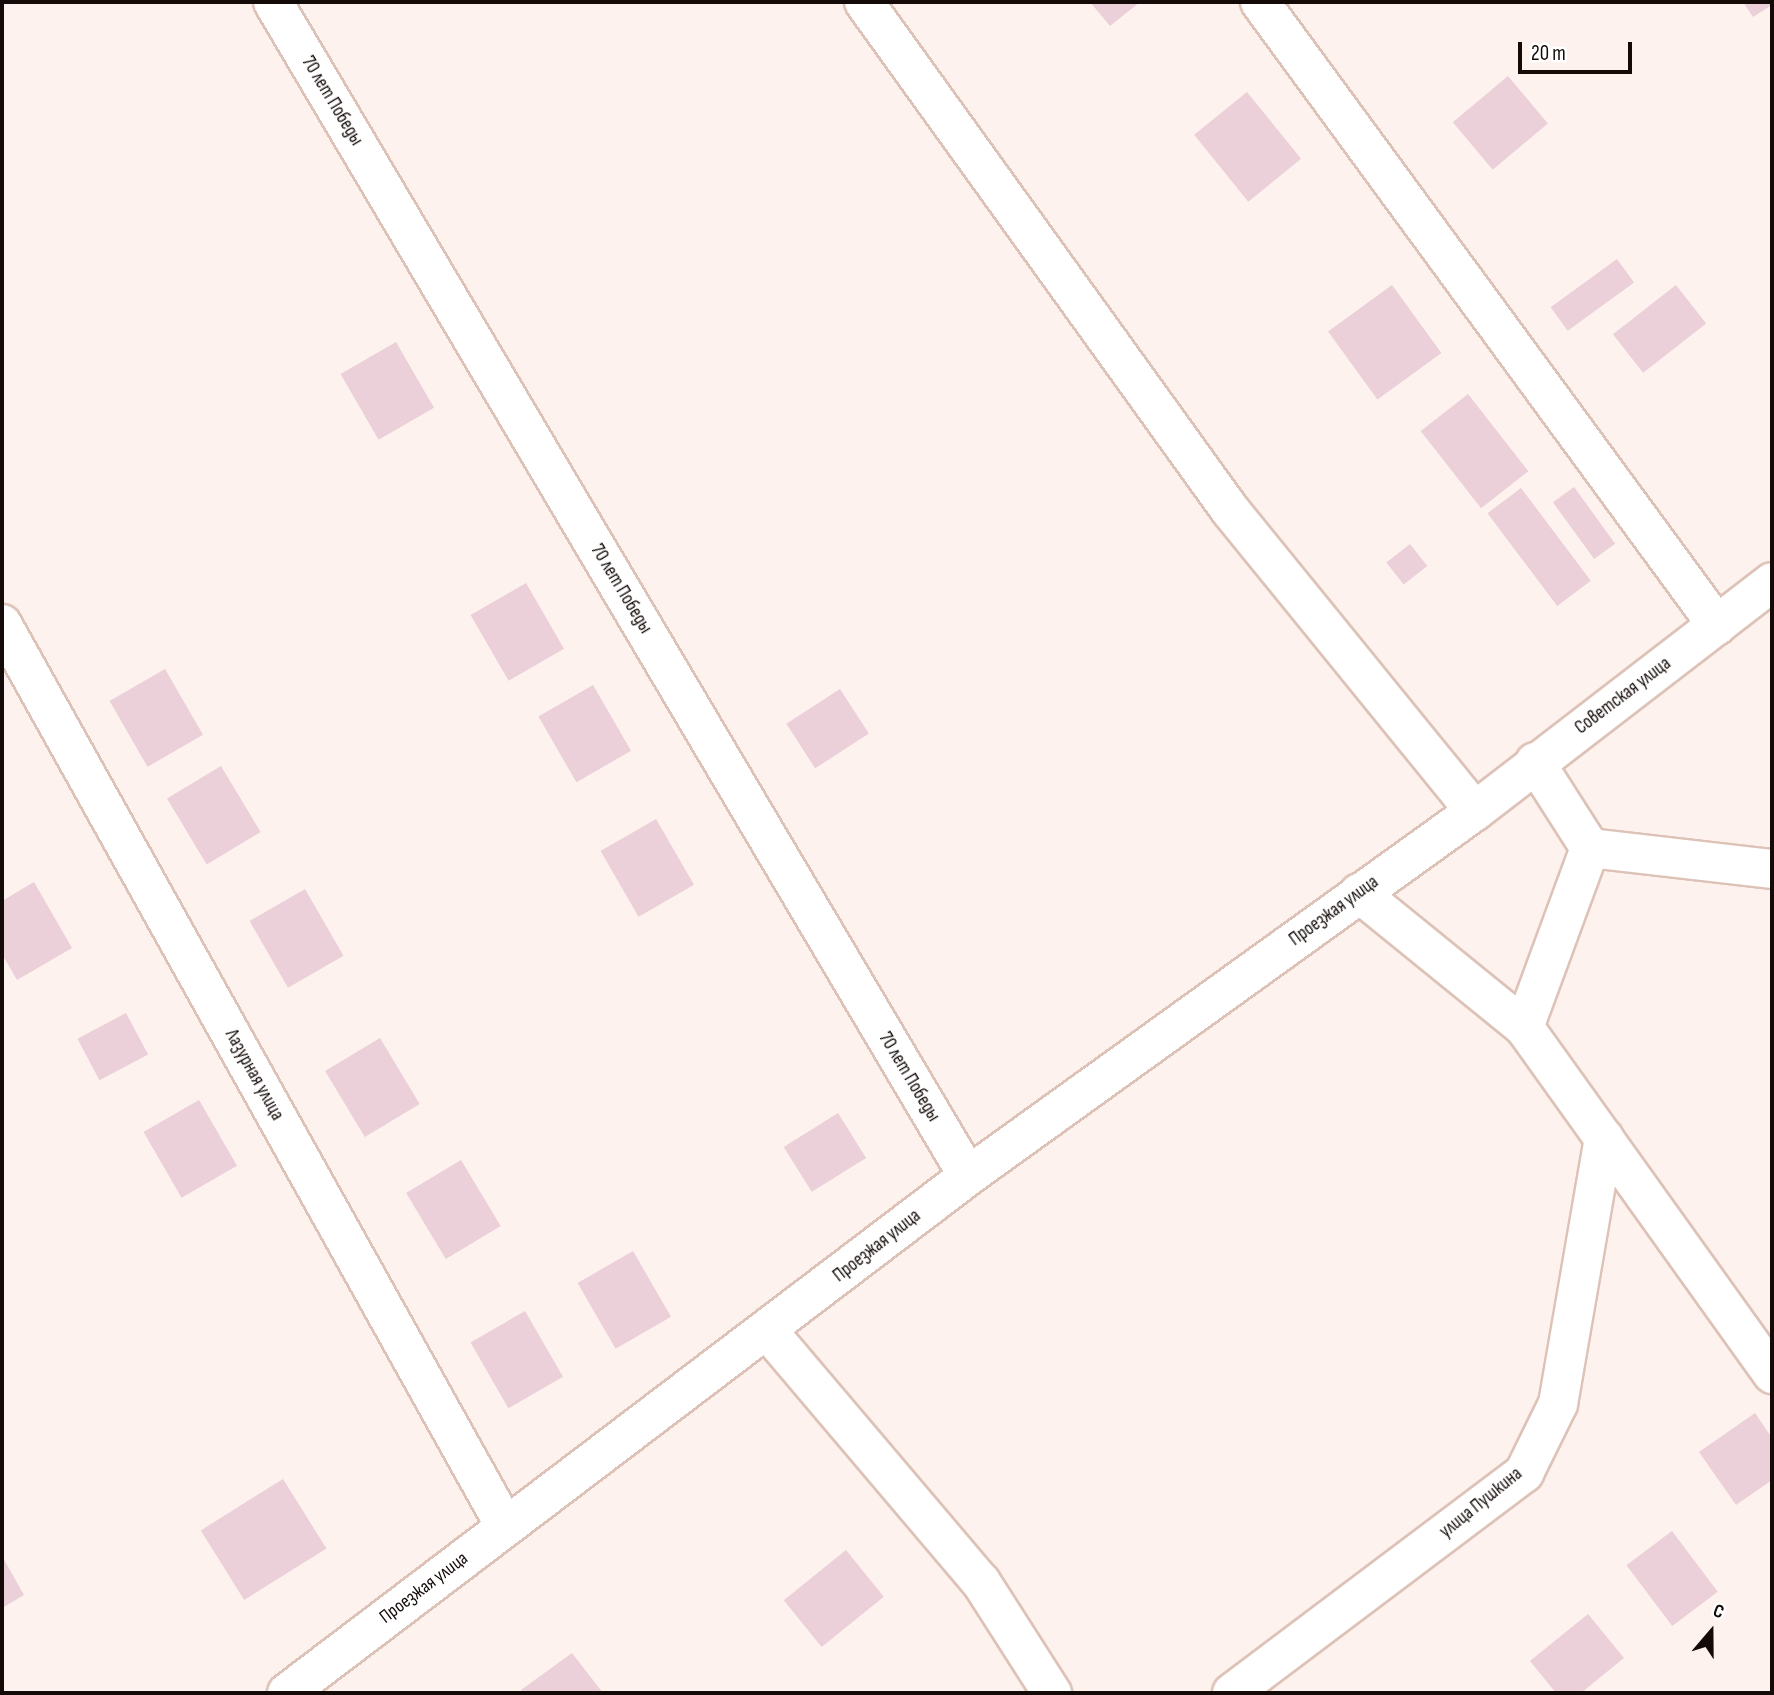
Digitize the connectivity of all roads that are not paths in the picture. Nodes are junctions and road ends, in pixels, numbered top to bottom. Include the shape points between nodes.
1 (273, 2) edge
2 (864, 2) edge
3 (1260, 2) edge
4 (1772, 582) edge
5 (2, 624) edge
6 (1717, 625) junction
7 (1535, 762) junction
8 (1475, 811) junction
9 (1590, 848) junction
10 (1772, 869) edge
11 (1359, 893) junction
12 (1524, 1027) junction
13 (1604, 1138) junction
14 (968, 1176) junction
15 (767, 1330) junction
16 (1772, 1374) edge
17 (505, 1526) junction
18 (287, 1693) edge
19 (1052, 1693) edge
20 (1231, 1693) edge

1 - 14 street, 70 лет Победы
2 - 8 street via 1230,510
3 - 6 street
4 - 6 street, Советская улица
5 - 17 street, Лазурная улица
6 - 7 street, Советская улица
7 - 8 street, Советская улица
7 - 9 street
8 - 11 street, Проезжая улица
9 - 10 street
9 - 12 street
11 - 12 street
11 - 14 street, Проезжая улица
12 - 13 street
13 - 16 street
13 - 20 street, улица Пушкина via 1558,1404 1524,1473
14 - 15 street, Проезжая улица
15 - 17 street, Проезжая улица
15 - 19 street via 981,1582
17 - 18 street, Проезжая улица

